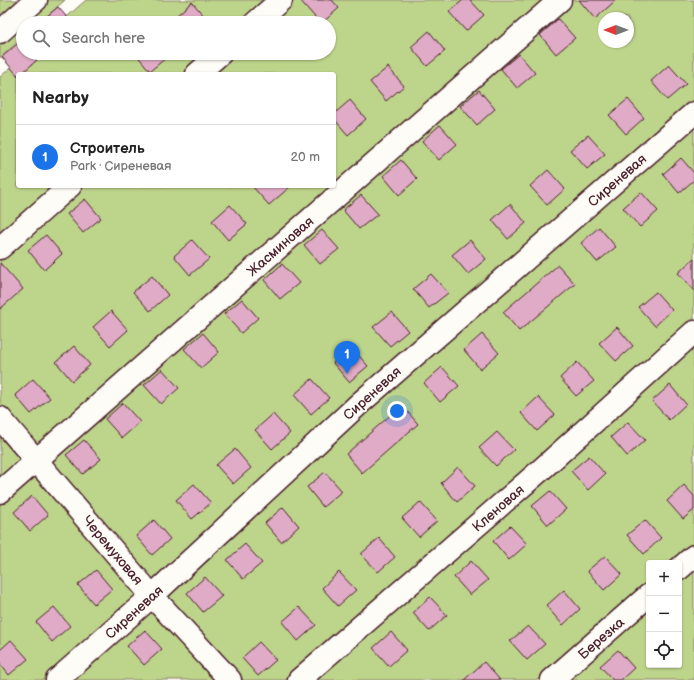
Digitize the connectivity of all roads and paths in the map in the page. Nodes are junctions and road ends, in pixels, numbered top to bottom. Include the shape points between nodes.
1 (36, 0) edge
2 (281, 0) edge
3 (560, 0) edge
4 (18, 16) edge
5 (263, 16) edge
6 (16, 18) edge
7 (0, 32) edge
8 (213, 60) edge
9 (199, 72) edge
10 (694, 113) edge
11 (68, 188) edge
12 (0, 248) edge
13 (694, 332) edge
14 (0, 418) edge
15 (36, 459) junction
16 (0, 492) edge
17 (694, 556) edge
18 (682, 566) edge
19 (152, 596) junction
20 (648, 596) edge
21 (57, 680) edge
22 (230, 680) edge
23 (299, 680) edge
24 (552, 680) edge

1 - 4 street
2 - 5 street
3 - 15 street, Жасминовая
6 - 7 street
8 - 9 street
10 - 19 street, Сиреневая via 360,403
11 - 12 street
13 - 23 street, Кленовая via 543,468
14 - 15 street, Черемуховая
15 - 16 street, Жасминовая
15 - 19 street, Черемуховая
17 - 18 street
19 - 21 street, Сиреневая
19 - 22 street, Черемуховая
20 - 24 street, Березка

